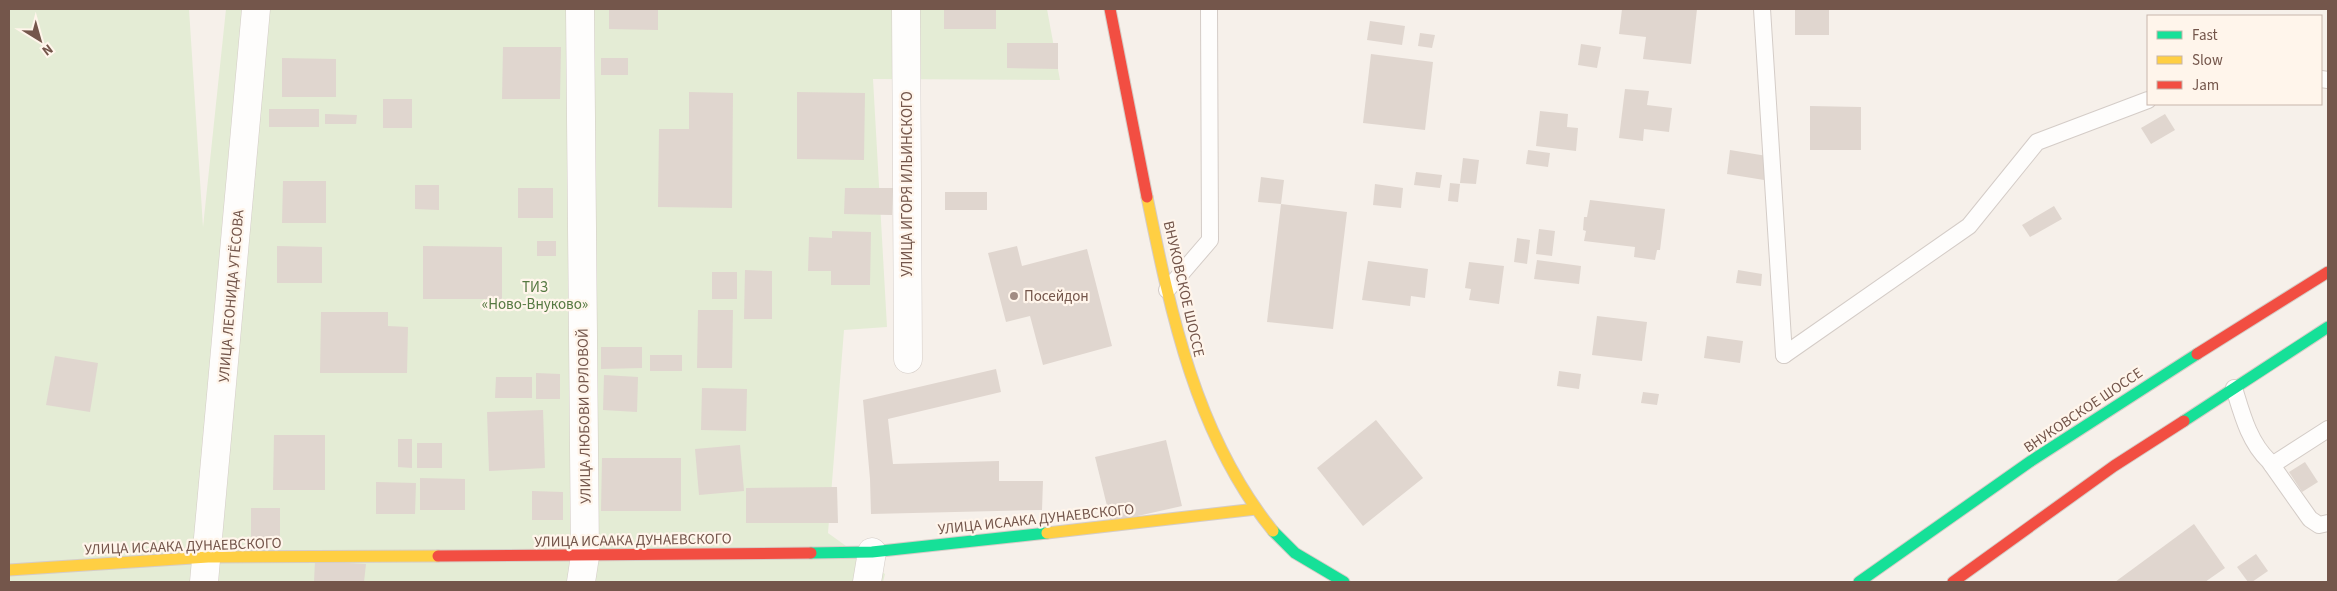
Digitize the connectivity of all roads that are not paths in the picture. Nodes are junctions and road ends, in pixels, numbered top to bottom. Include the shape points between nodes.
1 (256, 9) edge
2 (580, 9) edge
3 (906, 9) edge
4 (1110, 9) edge
5 (1209, 9) edge
6 (1762, 9) edge
7 (2147, 100) edge
8 (2328, 272) edge
9 (1167, 290) junction
10 (2328, 327) edge
11 (2328, 338) edge
12 (2290, 351) junction
13 (908, 359) dead end
14 (2234, 388) junction
15 (2328, 429) edge
16 (2270, 463) junction
17 (1256, 509) junction
18 (2328, 523) edge
19 (872, 552) junction
20 (583, 569) edge
21 (9, 570) edge
22 (206, 570) edge
23 (867, 582) edge
24 (1344, 582) edge
25 (1859, 582) edge
26 (1953, 582) edge

1 - 22 street, УЛИЦА ЛЕОНИДА УТЁСОВА
2 - 20 street, УЛИЦА ЛЮБОВИ ОРЛОВОЙ
3 - 13 street, УЛИЦА ИГОРЯ ИЛЬИНСКОГО
4 - 9 main road, ВНУКОВСКОЕ ШОССЕ
5 - 9 lane via 1210,240
6 - 7 lane via 1784,355 1969,226 2037,142
8 - 25 main road, ВНУКОВСКОЕ ШОССЕ via 2016,472
9 - 17 main road, ВНУКОВСКОЕ ШОССЕ via 1190,375 1209,426
10 - 12 main road
11 - 12 main road
12 - 14 main road
14 - 16 lane via 2257,448
14 - 26 main road via 2114,466
15 - 16 lane
16 - 18 lane via 2310,519 2319,525
17 - 19 main road, УЛИЦА ИСААКА ДУНАЕВСКОГО
17 - 24 main road, ВНУКОВСКОЕ ШОССЕ via 1295,553
19 - 20 main road, УЛИЦА ИСААКА ДУНАЕВСКОГО
19 - 23 street
20 - 22 main road, УЛИЦА ИСААКА ДУНАЕВСКОГО
21 - 22 main road, УЛИЦА ИСААКА ДУНАЕВСКОГО

